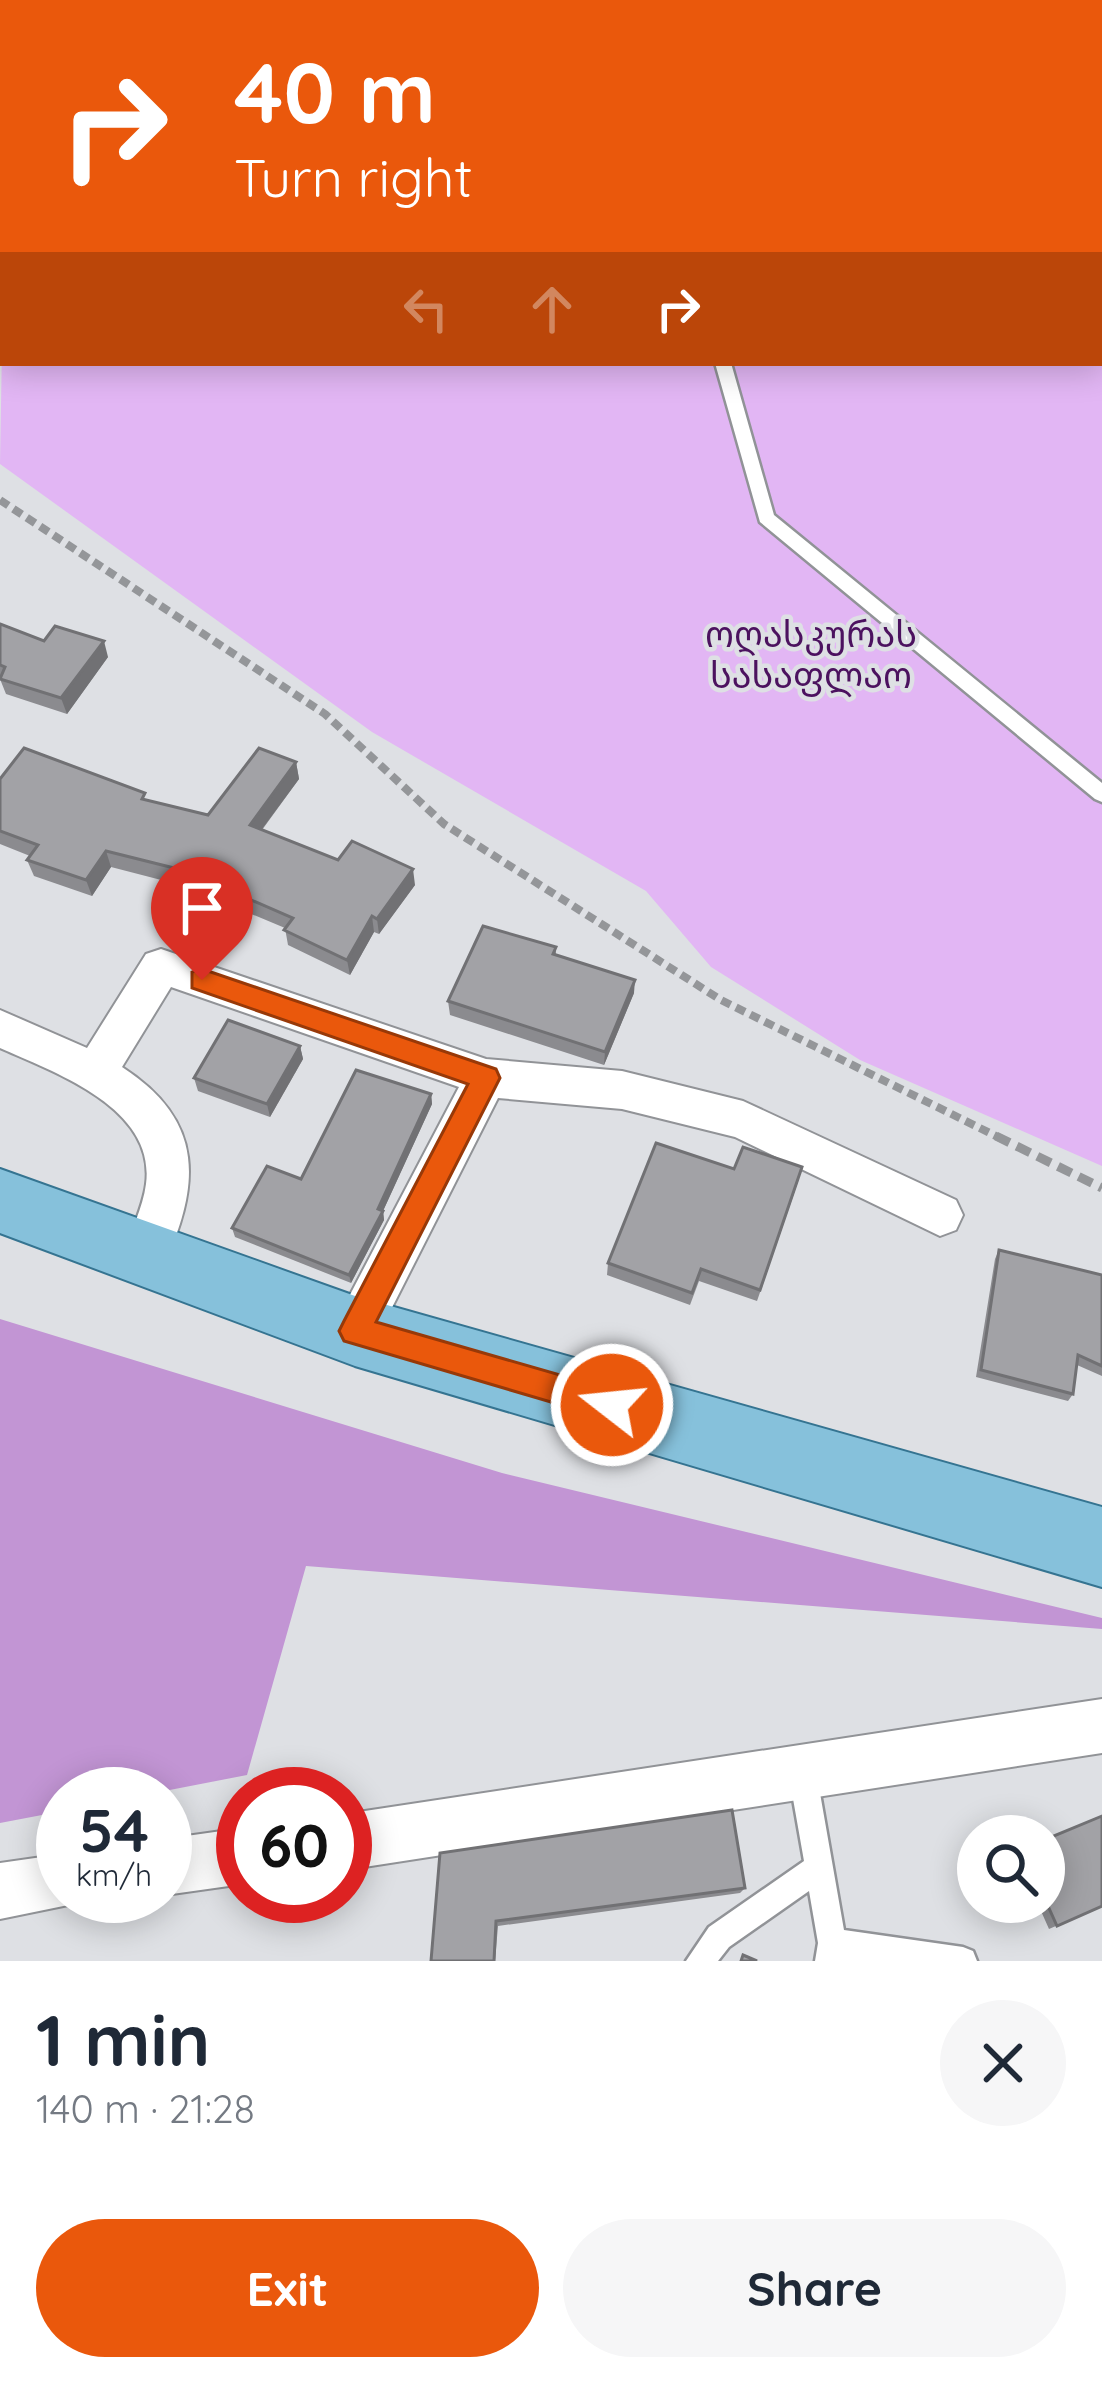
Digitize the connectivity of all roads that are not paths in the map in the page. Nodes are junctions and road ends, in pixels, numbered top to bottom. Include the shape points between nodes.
1 (724, 366) edge
2 (1102, 794) edge
3 (0, 1028) edge
4 (95, 1072) junction
5 (486, 1078) junction
6 (0, 1201) edge
7 (940, 1215) dead end
8 (146, 1255) junction
9 (355, 1331) junction
10 (1102, 1547) edge
11 (1102, 1726) edge
12 (803, 1776) junction
13 (372, 1837) edge
14 (820, 1866) junction
15 (36, 1886) edge
16 (0, 1891) edge
17 (830, 1952) edge
18 (700, 1961) edge
19 (963, 1961) edge

1 - 2 lane via 766,518
3 - 4 street
4 - 5 street via 161,966
4 - 8 street via 136,1099 163,1137 170,1178
5 - 7 street via 622,1090 743,1120
5 - 9 street
6 - 8 main road
8 - 9 main road
9 - 10 main road
11 - 12 street
12 - 13 street
12 - 14 lane
14 - 17 lane
14 - 18 lane via 719,1937
15 - 16 street
17 - 19 lane

